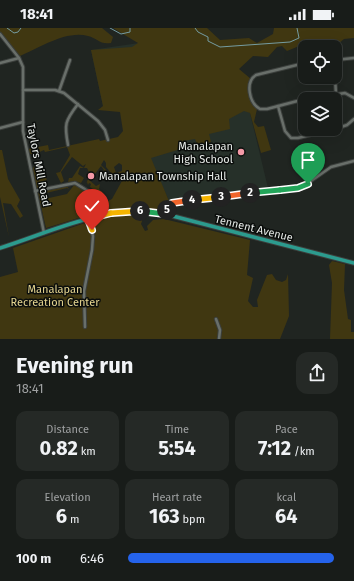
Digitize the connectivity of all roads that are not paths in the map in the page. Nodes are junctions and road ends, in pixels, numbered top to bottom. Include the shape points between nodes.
1 (0, 34) edge
2 (19, 58) junction
3 (354, 58) edge
4 (342, 59) edge
5 (70, 60) dead end
6 (0, 63) edge
7 (298, 64) edge
8 (23, 90) junction
9 (59, 91) junction
10 (342, 94) edge
11 (354, 98) edge
12 (298, 101) edge
13 (78, 104) junction
14 (278, 106) junction
15 (354, 119) edge
16 (23, 122) junction
17 (342, 127) edge
18 (0, 128) edge
19 (306, 136) edge
20 (108, 140) dead end
21 (68, 145) dead end
22 (354, 161) edge
23 (35, 191) junction
24 (165, 214) junction
25 (88, 219) junction
26 (44, 233) junction
27 (0, 248) edge
28 (354, 262) edge
29 (216, 319) dead end
30 (85, 327) dead end
31 (219, 339) edge

1 - 2 street, Taylors Mill Road
2 - 6 street
2 - 8 street, Taylors Mill Road via 23,68
3 - 4 street
5 - 9 street
7 - 14 street via 256,75 251,80 249,87 253,103 257,107 265,110
8 - 9 street
8 - 16 street, Taylors Mill Road
9 - 13 street
10 - 11 street
12 - 14 street
13 - 20 street via 100,123
13 - 21 street via 65,125
14 - 19 street via 285,131 291,138
15 - 17 street
16 - 18 street
16 - 23 street, Taylors Mill Road
22 - 24 street via 332,168 301,187 170,204
23 - 25 street via 79,184 96,196 86,211
23 - 26 street, Taylors Mill Road
24 - 25 main road, Tennent Avenue via 127,211
24 - 28 main road, Tennent Avenue
25 - 26 main road, Tennent Avenue
25 - 30 street via 93,236 84,291
26 - 27 main road, Tennent Avenue
29 - 31 street via 220,330

